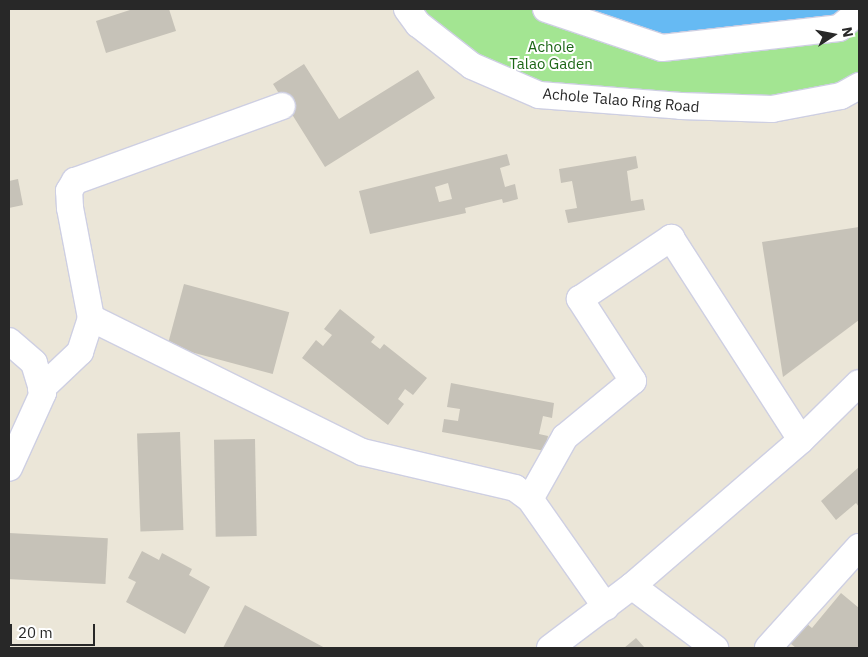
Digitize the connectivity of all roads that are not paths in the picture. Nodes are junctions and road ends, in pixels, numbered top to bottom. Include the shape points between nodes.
1 (407, 9) edge
2 (546, 9) edge
3 (859, 12) edge
4 (859, 86) edge
5 (282, 106) dead end
6 (91, 318) junction
7 (9, 341) edge
8 (859, 383) edge
9 (41, 389) junction
10 (801, 440) junction
11 (9, 468) edge
12 (530, 498) junction
13 (859, 547) edge
14 (632, 586) junction
15 (606, 607) junction
16 (550, 648) edge
17 (714, 648) edge
18 (768, 648) edge

1 - 4 street, Achole Talao Ring Road via 418,24 472,66 539,95 772,109 841,96
2 - 3 street via 662,48 840,28
5 - 6 street via 75,180 69,191 70,208
6 - 9 street via 80,352
6 - 12 street via 362,452 515,488
7 - 9 street via 34,363
8 - 10 street
9 - 11 street via 43,394
10 - 12 street via 671,238 580,299 633,381 565,437
10 - 14 street
12 - 15 street
13 - 18 street
14 - 15 street
14 - 17 street
15 - 16 street

